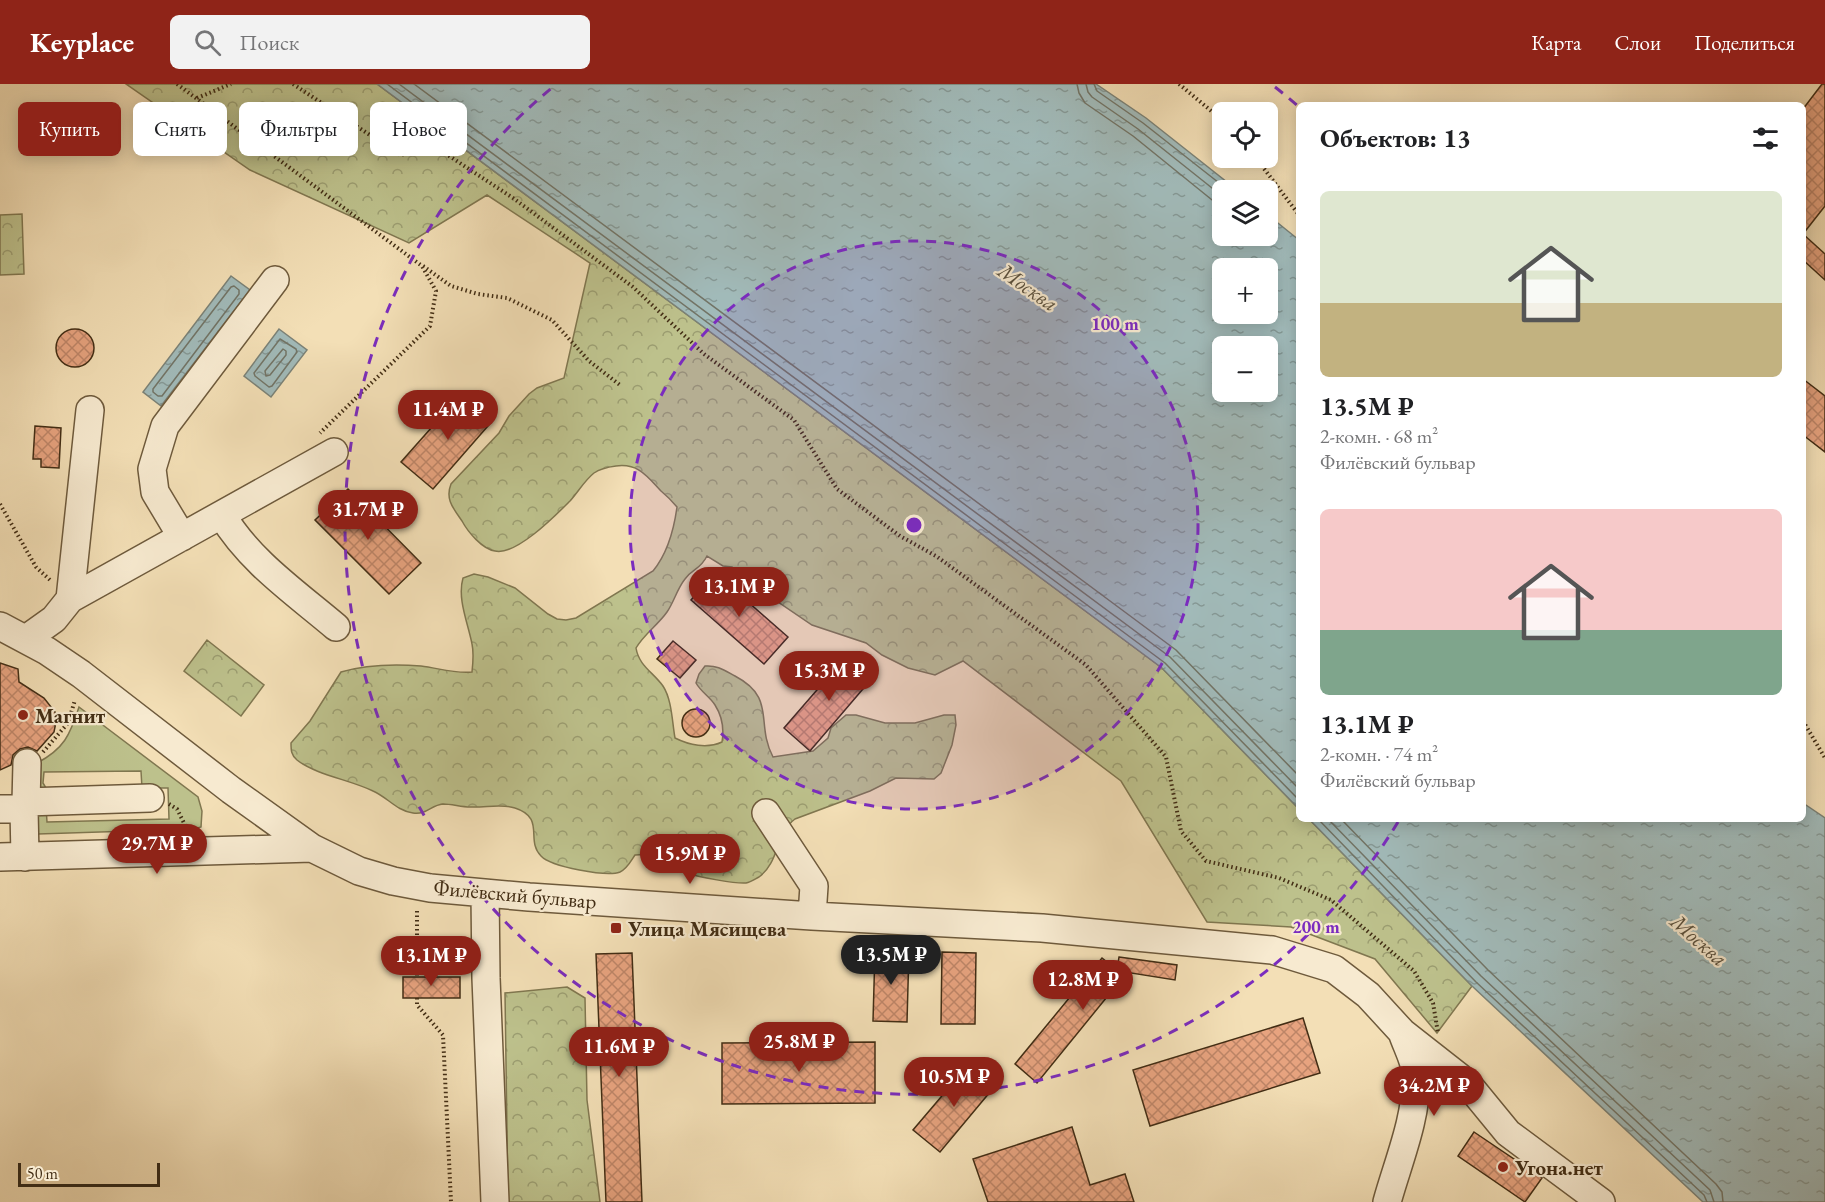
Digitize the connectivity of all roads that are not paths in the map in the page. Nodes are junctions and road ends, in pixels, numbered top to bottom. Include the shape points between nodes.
1 (275, 280) dead end
2 (90, 410) dead end
3 (334, 452) dead end
4 (222, 515) junction
5 (182, 537) junction
6 (70, 599) junction
7 (0, 626) edge
8 (336, 627) dead end
9 (26, 639) junction
10 (27, 763) road end
11 (150, 798) road end
12 (17, 807) edge
13 (766, 813) dead end
14 (312, 848) junction
15 (12, 857) edge
16 (485, 893) junction
17 (812, 915) junction
18 (1402, 1032) junction
19 (495, 1202) edge
20 (1387, 1202) edge
21 (1601, 1202) edge

1 - 5 street via 165,426 152,469 155,492
2 - 6 street
3 - 4 street
4 - 5 street
4 - 8 street via 233,534 276,577
5 - 6 street
6 - 9 street via 54,619
7 - 9 street, Филёвский бульвар
9 - 14 street, Филёвский бульвар via 114,698
10 - 12 street
11 - 12 street
12 - 15 street
13 - 17 street via 813,886
14 - 15 street
14 - 16 street, Филёвский бульвар via 359,871 393,881
16 - 17 street, Филёвский бульвар
16 - 19 street
17 - 18 street, Филёвский бульвар via 1042,928 1272,950 1334,969 1368,995
18 - 20 street via 1416,1074 1414,1100
18 - 21 street via 1467,1083 1508,1133

